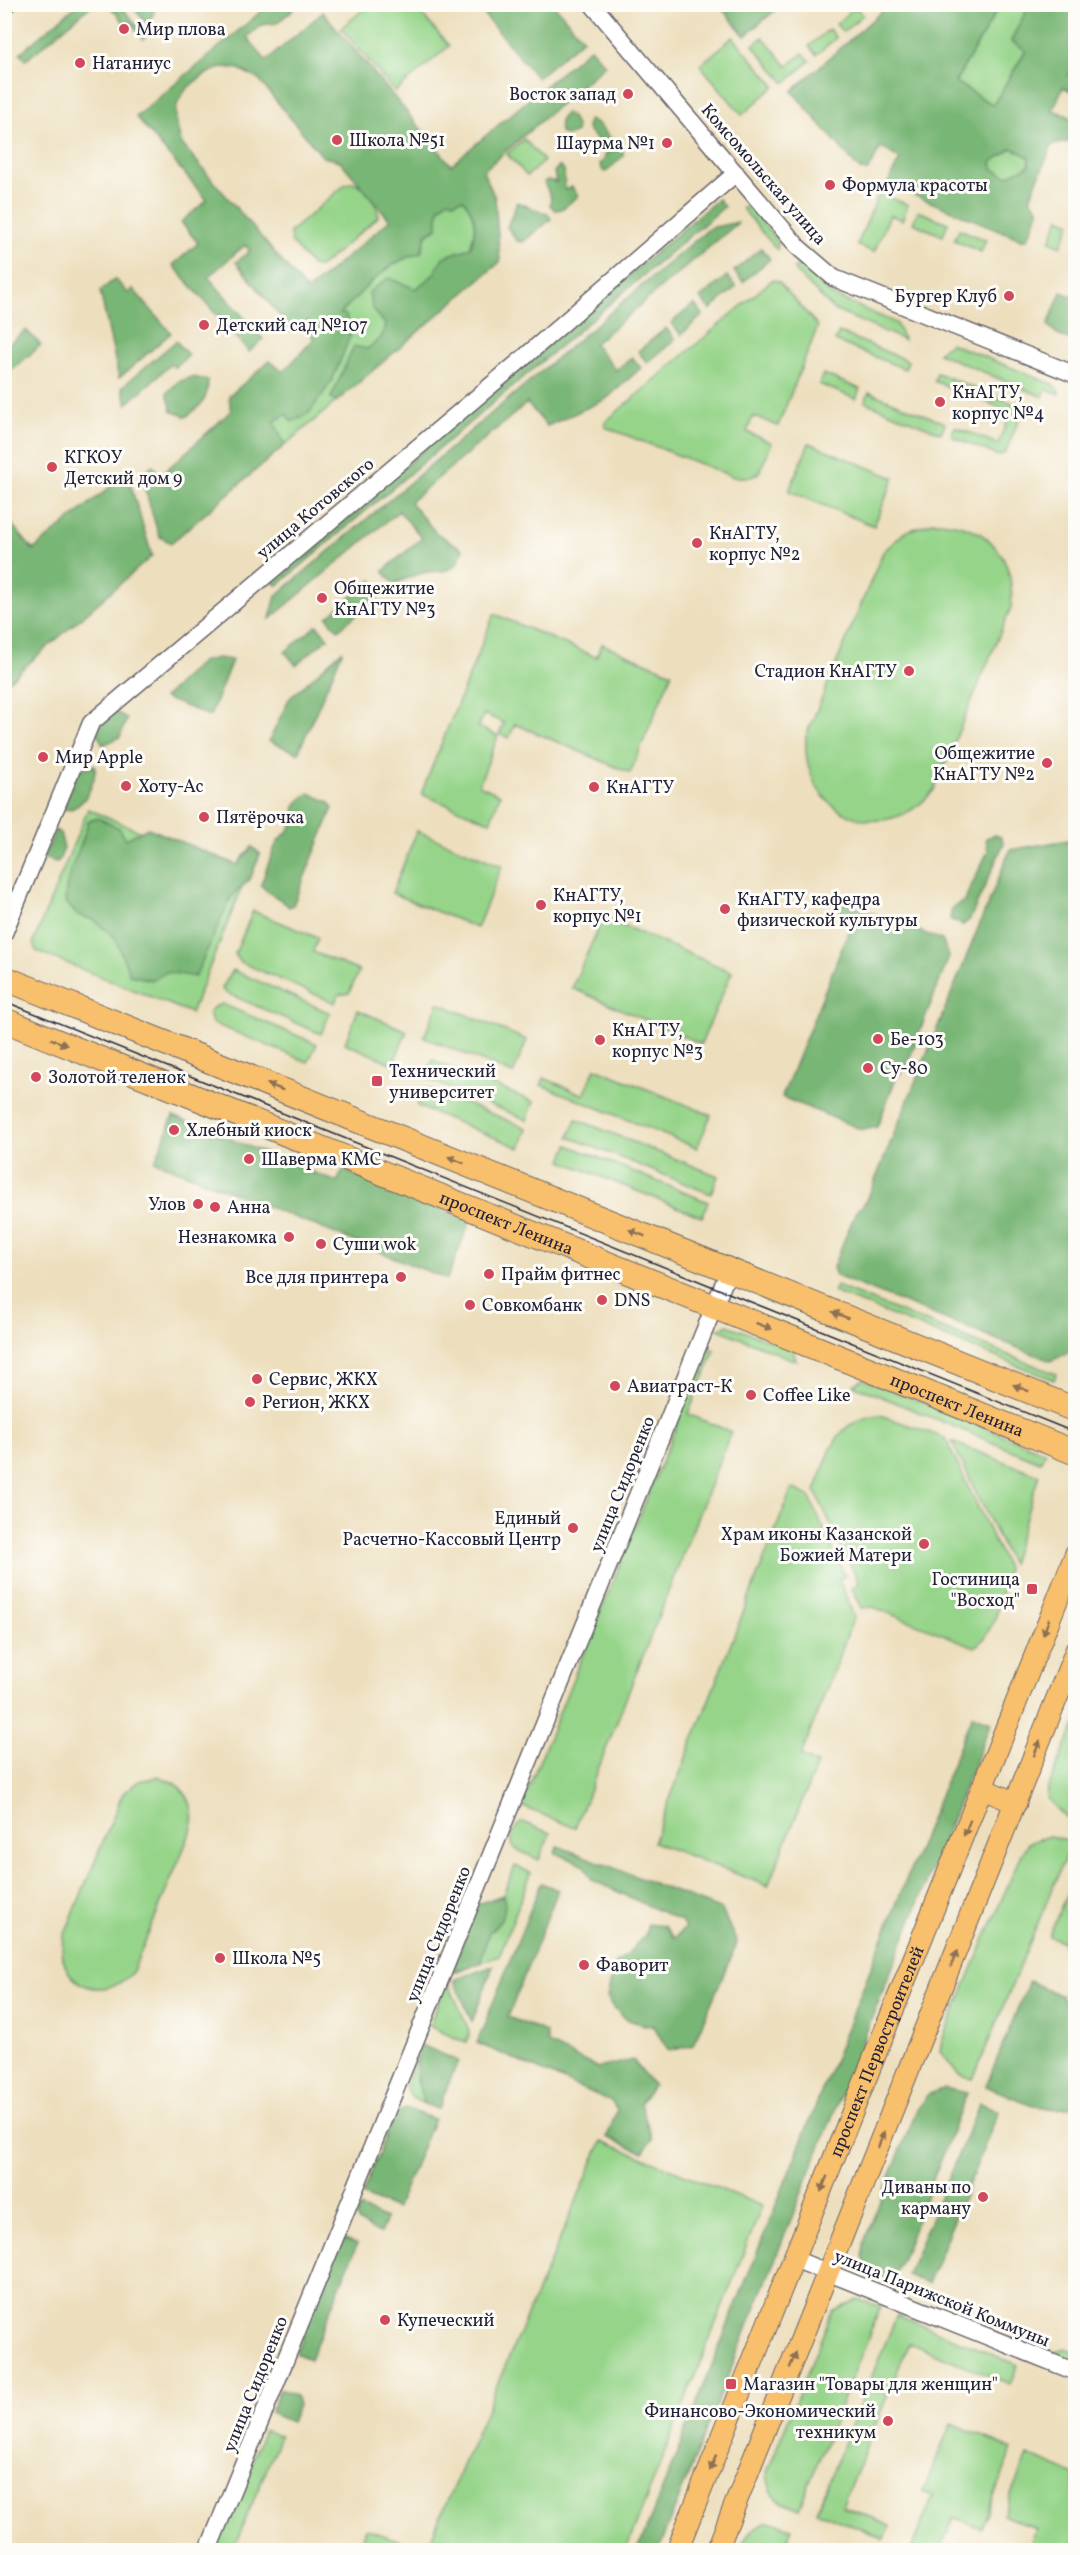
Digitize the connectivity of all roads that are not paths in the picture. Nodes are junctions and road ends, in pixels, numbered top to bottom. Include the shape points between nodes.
1 (592, 4) edge
2 (736, 173) junction
3 (1076, 375) edge
4 (4, 933) edge
5 (4, 978) edge
6 (4, 1020) edge
7 (729, 1270) junction
8 (715, 1306) junction
9 (1076, 1410) edge
10 (1076, 1453) edge
11 (1076, 1553) edge
12 (1076, 1650) edge
13 (983, 1789) junction
14 (1016, 1803) junction
15 (794, 2259) junction
16 (828, 2273) junction
17 (1076, 2373) edge
18 (208, 2550) edge
19 (677, 2550) edge
20 (717, 2550) edge

1 - 2 street, Комсомольская улица
2 - 3 street, Комсомольская улица via 799,248 834,278
2 - 4 street, улица Котовского via 91,723
7 -> 5 highway
6 -> 8 highway, проспект Ленина
7 - 8 street, улица Сидоренко
9 -> 7 highway
8 -> 10 highway, проспект Ленина
8 - 18 street, улица Сидоренко
11 -> 13 main road, проспект Первостроителей
14 -> 12 main road, проспект Первостроителей
13 - 14 main road
13 -> 15 main road, проспект Первостроителей
16 -> 14 main road, проспект Первостроителей
15 - 16 street, улица Парижской Коммуны
15 -> 19 main road, проспект Первостроителей
16 - 17 street, улица Парижской Коммуны
20 -> 16 main road, проспект Первостроителей

